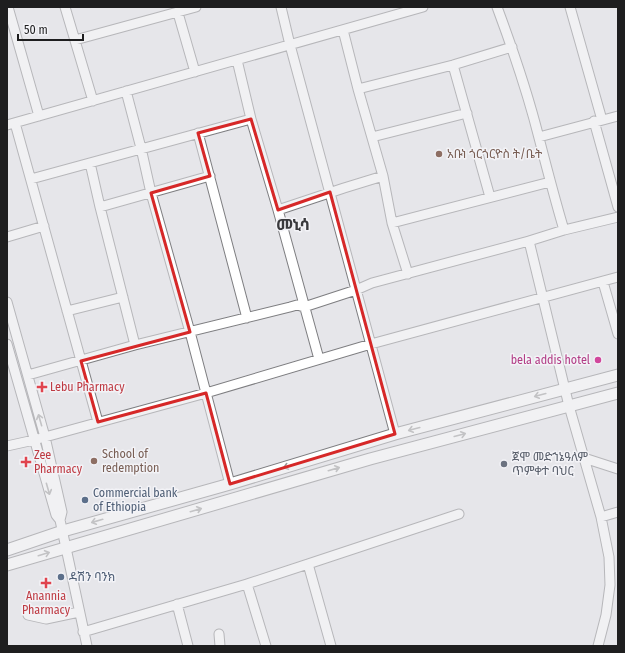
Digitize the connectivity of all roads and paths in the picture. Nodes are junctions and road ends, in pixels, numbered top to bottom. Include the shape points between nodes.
1 (8, 7) edge
2 (65, 7) edge
3 (196, 7) edge
4 (281, 7) edge
5 (423, 7) edge
6 (497, 7) edge
7 (570, 7) edge
8 (178, 13) junction
9 (343, 30) junction
10 (75, 40) junction
11 (290, 45) junction
12 (512, 47) junction
13 (238, 60) junction
14 (454, 65) junction
15 (195, 72) junction
16 (358, 89) junction
17 (126, 91) junction
18 (93, 101) junction
19 (467, 113) junction
20 (39, 116) junction
21 (618, 116) edge
22 (251, 119) junction
23 (598, 121) junction
24 (11, 124) edge
25 (198, 133) junction
26 (372, 137) junction
27 (539, 138) junction
28 (142, 148) junction
29 (90, 162) junction
30 (210, 176) junction
31 (383, 176) junction
32 (31, 178) junction
33 (550, 182) junction
34 (330, 192) junction
35 (151, 193) junction
36 (490, 197) junction
37 (100, 207) junction
38 (618, 207) edge
39 (278, 210) junction
40 (618, 217) edge
41 (392, 222) junction
42 (44, 226) junction
43 (564, 230) junction
44 (7, 236) edge
45 (529, 241) junction
46 (408, 274) junction
47 (618, 278) edge
48 (603, 282) junction
49 (356, 290) junction
50 (123, 297) junction
51 (544, 298) junction
52 (7, 302) edge
53 (304, 307) junction
54 (67, 311) junction
55 (247, 318) junction
56 (190, 332) junction
57 (618, 334) edge
58 (7, 344) edge
59 (371, 344) junction
60 (135, 345) junction
61 (319, 359) junction
62 (81, 361) junction
63 (28, 375) junction
64 (618, 376) edge
65 (566, 388) junction
66 (206, 393) junction
67 (618, 393) edge
68 (569, 406) junction
69 (98, 422) junction
70 (395, 434) junction
71 (45, 437) junction
72 (34, 440) junction
73 (7, 446) edge
74 (584, 458) junction
75 (618, 469) edge
76 (230, 484) junction
77 (618, 512) edge
78 (459, 514) dead end
79 (601, 517) junction
80 (61, 526) junction
81 (66, 548) junction
82 (7, 550) edge
83 (308, 564) junction
84 (7, 565) edge
85 (247, 584) junction
86 (614, 584) edge
87 (177, 604) junction
88 (79, 612) junction
89 (28, 615) dead end
90 (83, 632) junction
91 (219, 634) dead end
92 (86, 646) edge
93 (188, 646) edge
94 (220, 646) edge
95 (266, 646) edge
96 (331, 646) edge
97 (598, 646) edge

1 - 20 street
2 - 10 street
3 - 8 street
4 - 11 street
5 - 9 street
6 - 12 street
7 - 23 street
8 - 10 street
8 - 15 street
9 - 11 street
9 - 16 street
10 - 18 street
11 - 13 street
11 - 34 street
12 - 14 street
12 - 27 street
13 - 15 street
13 - 22 street
14 - 16 street
14 - 19 street
15 - 17 street
16 - 26 street
17 - 18 street
17 - 28 street
18 - 20 street
19 - 26 street
19 - 36 street
20 - 24 street
21 - 23 street
22 - 25 street
22 - 39 street
23 - 27 street
23 - 38 street
24 - 32 street
25 - 28 street
25 - 30 street
26 - 31 street
27 - 33 street
28 - 29 street
28 - 35 street
29 - 32 street
29 - 37 street
30 - 35 street
30 - 55 street
31 - 34 street
31 - 41 street
32 - 42 street
33 - 36 street
33 - 43 street
34 - 39 street
34 - 49 street
35 - 37 street
35 - 56 street
36 - 41 street
37 - 50 street
39 - 53 street
40 - 43 street
41 - 46 street
42 - 44 street
42 - 54 street
43 - 45 street
45 - 46 street
45 - 51 street
46 - 49 street
47 - 48 street
48 - 51 street
48 - 57 street
49 - 53 street
49 - 59 street
50 - 54 street
50 - 60 street
51 - 59 street
51 - 65 street
52 - 63 street
53 - 55 street via 297,305
53 - 61 street
54 - 62 street
55 - 56 street
56 - 60 street
56 - 66 street
58 - 72 street
59 - 61 street
59 - 70 street
60 - 62 street
61 - 66 street
62 - 63 street
62 - 69 street
71 -> 63 street
64 - 65 main road
65 - 68 street
65 -> 70 main road
66 - 69 street
66 - 76 street
67 - 68 main road
68 - 74 street
81 -> 68 main road via 370,459
69 - 71 street
70 -> 76 main road
71 - 72 street
71 - 80 street via 62,512
72 - 73 street
72 -> 80 street
74 - 75 street
74 - 79 street
76 -> 80 main road
77 - 79 street
78 - 83 street
79 - 86 street
80 - 81 street
80 - 82 main road
84 -> 81 main road
81 - 88 street
83 - 85 street
83 - 96 street
85 - 87 street
85 - 95 street
86 - 97 street
87 - 90 street
87 - 93 street
88 - 89 street via 46,619
88 - 90 street
90 - 92 street
91 - 94 street

